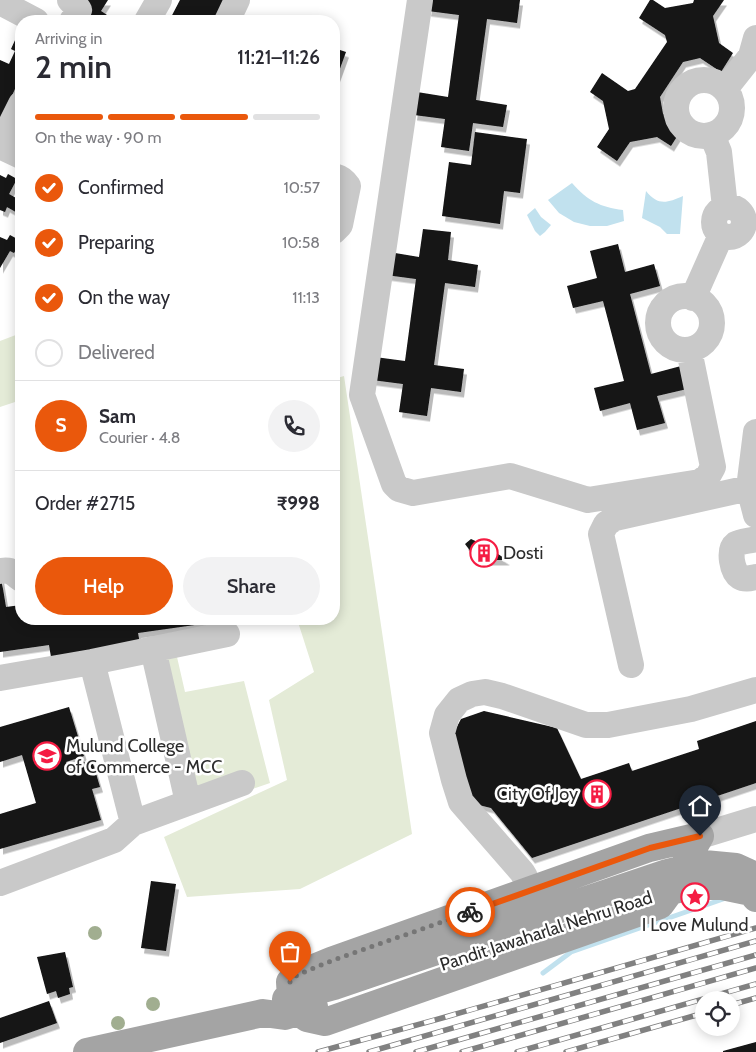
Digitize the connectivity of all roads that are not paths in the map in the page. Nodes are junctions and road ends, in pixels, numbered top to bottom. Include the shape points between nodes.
1 (45, 0) edge
2 (70, 0) edge
3 (159, 0) edge
4 (237, 0) edge
5 (420, 0) edge
6 (0, 2) edge
7 (25, 15) edge
8 (38, 15) edge
9 (76, 15) edge
10 (150, 15) edge
11 (230, 15) edge
12 (756, 38) edge
13 (725, 89) junction
14 (15, 116) edge
15 (712, 135) junction
16 (0, 146) edge
17 (15, 153) edge
18 (340, 178) edge
19 (739, 223) edge
20 (340, 225) edge
21 (693, 298) junction
22 (689, 350) junction
23 (756, 432) edge
24 (749, 488) junction
25 (756, 515) edge
26 (756, 540) edge
27 (0, 571) edge
28 (15, 574) edge
29 (756, 577) edge
30 (227, 634) dead end
31 (153, 649) junction
32 (92, 662) junction
33 (631, 665) dead end
34 (0, 678) edge
35 (756, 690) edge
36 (242, 783) dead end
37 (188, 802) junction
38 (756, 819) edge
39 (133, 822) junction
40 (700, 836) junction
41 (756, 876) edge
42 (525, 877) dead end
43 (10, 880) edge
44 (756, 898) edge
45 (561, 916) junction
46 (295, 1005) junction
47 (87, 1052) edge

1 - 8 street
2 - 9 street via 79,10
3 - 10 street
4 - 11 street
5 - 22 street via 362,394 394,484 399,489 413,492 510,476 588,500 700,482 713,467
6 - 7 street
12 - 13 street via 751,56
13 - 15 street via 730,97 731,116 727,125
13 - 15 street via 708,80 698,80 689,84 678,97 676,106 680,123 694,134
14 - 16 street
15 - 19 street
16 - 17 street
18 - 20 street via 348,186
19 - 21 street
21 - 22 street via 707,309 712,326 704,342
21 - 22 street via 675,298 661,310 658,318 660,334 665,342 680,350
23 - 24 street
24 - 25 street
24 - 33 street via 615,518 606,524 601,534
26 - 29 street via 738,543 731,554 740,577
27 - 28 street via 8,570
30 - 31 street
31 - 32 street
31 - 37 street
32 - 34 street
32 - 39 street
35 - 42 street via 691,709 608,725 586,725 486,692 459,700 447,715 442,733 461,802
36 - 37 street
37 - 39 street
38 - 40 street
39 - 43 street via 114,840
40 - 46 main road via 650,848 297,975 290,982
40 - 46 main road via 679,879 660,905 325,1022 307,1018
41 - 45 main road, Pandit Jawaharlal Nehru Road via 736,867 704,864 667,873
44 - 45 main road, Pandit Jawaharlal Nehru Road via 751,892 722,886 691,886
45 - 46 main road, Pandit Jawaharlal Nehru Road via 334,986
45 - 46 main road, Pandit Jawaharlal Nehru Road via 338,1000
46 - 47 main road via 285,1016 263,1013

